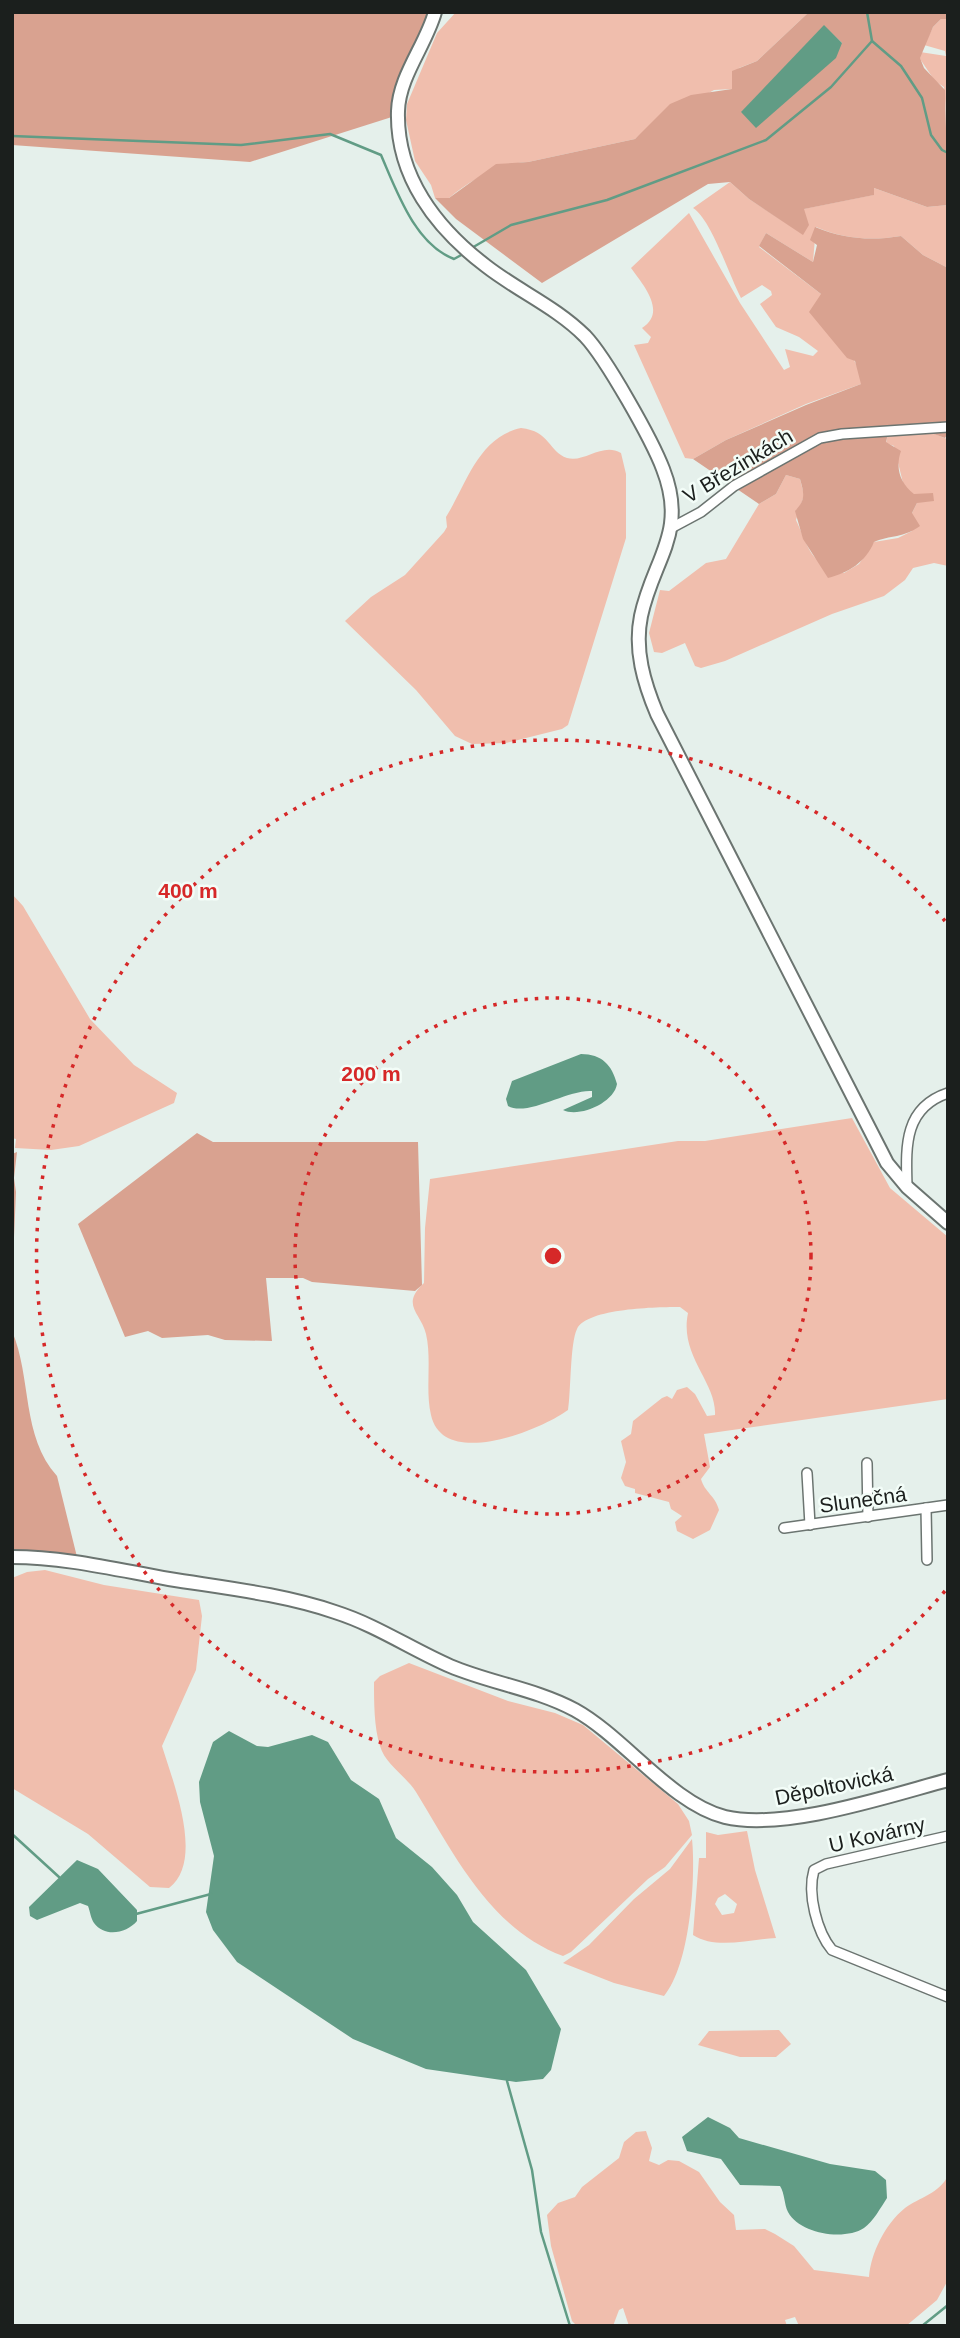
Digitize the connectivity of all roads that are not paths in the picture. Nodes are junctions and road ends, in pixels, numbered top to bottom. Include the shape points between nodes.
1 (435, 12) edge
2 (948, 426) edge
3 (673, 527) junction
4 (948, 1093) edge
5 (907, 1187) junction
6 (948, 1223) edge
7 (867, 1462) dead end
8 (807, 1473) dead end
9 (948, 1505) edge
10 (926, 1508) junction
11 (868, 1517) junction
12 (810, 1525) junction
13 (784, 1528) dead end
14 (12, 1557) edge
15 (927, 1560) dead end
16 (948, 1780) edge
17 (948, 1836) edge
18 (948, 1997) edge

1 - 3 street, V Březinkách via 398,108 400,146 415,187 433,217 485,266 558,312 587,338 663,468 672,499
2 - 3 street, V Březinkách via 820,438
3 - 5 street, V Březinkách via 641,615 638,643 643,680 656,714 887,1163
4 - 5 street via 925,1104 907,1132
5 - 6 street, V Březinkách
7 - 11 street
8 - 12 street
9 - 10 street, Slunečná
10 - 11 street, Slunečná
10 - 15 street
11 - 12 street, Slunečná
12 - 13 street, Slunečná
14 - 16 street, Děpoltovická via 83,1564 291,1599 337,1612 450,1666 572,1709 598,1724 691,1802 726,1817 769,1820 819,1812
17 - 18 street, U Kovárny via 826,1864 814,1870 812,1880 821,1936 832,1950

